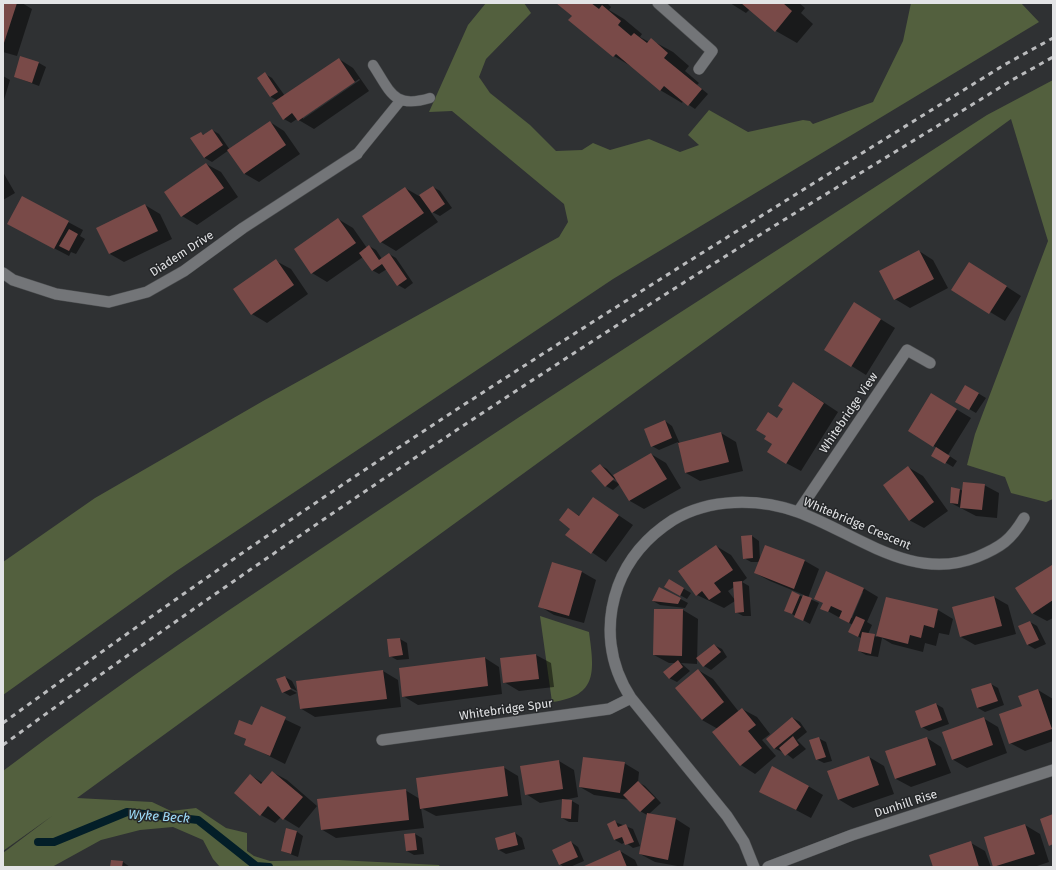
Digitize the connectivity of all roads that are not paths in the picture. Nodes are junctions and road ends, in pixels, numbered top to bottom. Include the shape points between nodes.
1 (658, 3) edge
2 (373, 65) dead end
3 (699, 69) dead end
4 (430, 98) dead end
5 (400, 101) junction
6 (357, 154) joint
7 (3, 273) edge
8 (930, 363) dead end
9 (798, 512) junction
10 (1024, 518) dead end
11 (632, 698) junction
12 (382, 740) dead end
13 (1053, 770) edge
14 (790, 863) edge
15 (754, 867) edge
16 (768, 867) edge

1 - 3 street via 712,51
2 - 5 lane via 391,93
4 - 5 lane via 415,103
5 - 6 lane
6 - 7 street, Diadem Drive via 147,292 109,302 56,294 13,280
8 - 9 street, Whitebridge View via 907,350
9 - 10 street, Whitebridge Crescent via 899,559 936,565 970,560 998,548 1014,535
9 - 11 street, Whitebridge Crescent via 744,502 701,507 662,527 646,541 621,577 610,619 610,641 614,662 621,683
11 - 12 street, Whitebridge Spur via 609,709
11 - 15 street, Whitebridge Crescent via 727,816 744,842
13 - 14 street, Dunhill Rise via 852,835
14 - 16 street, Dunhill Rise

